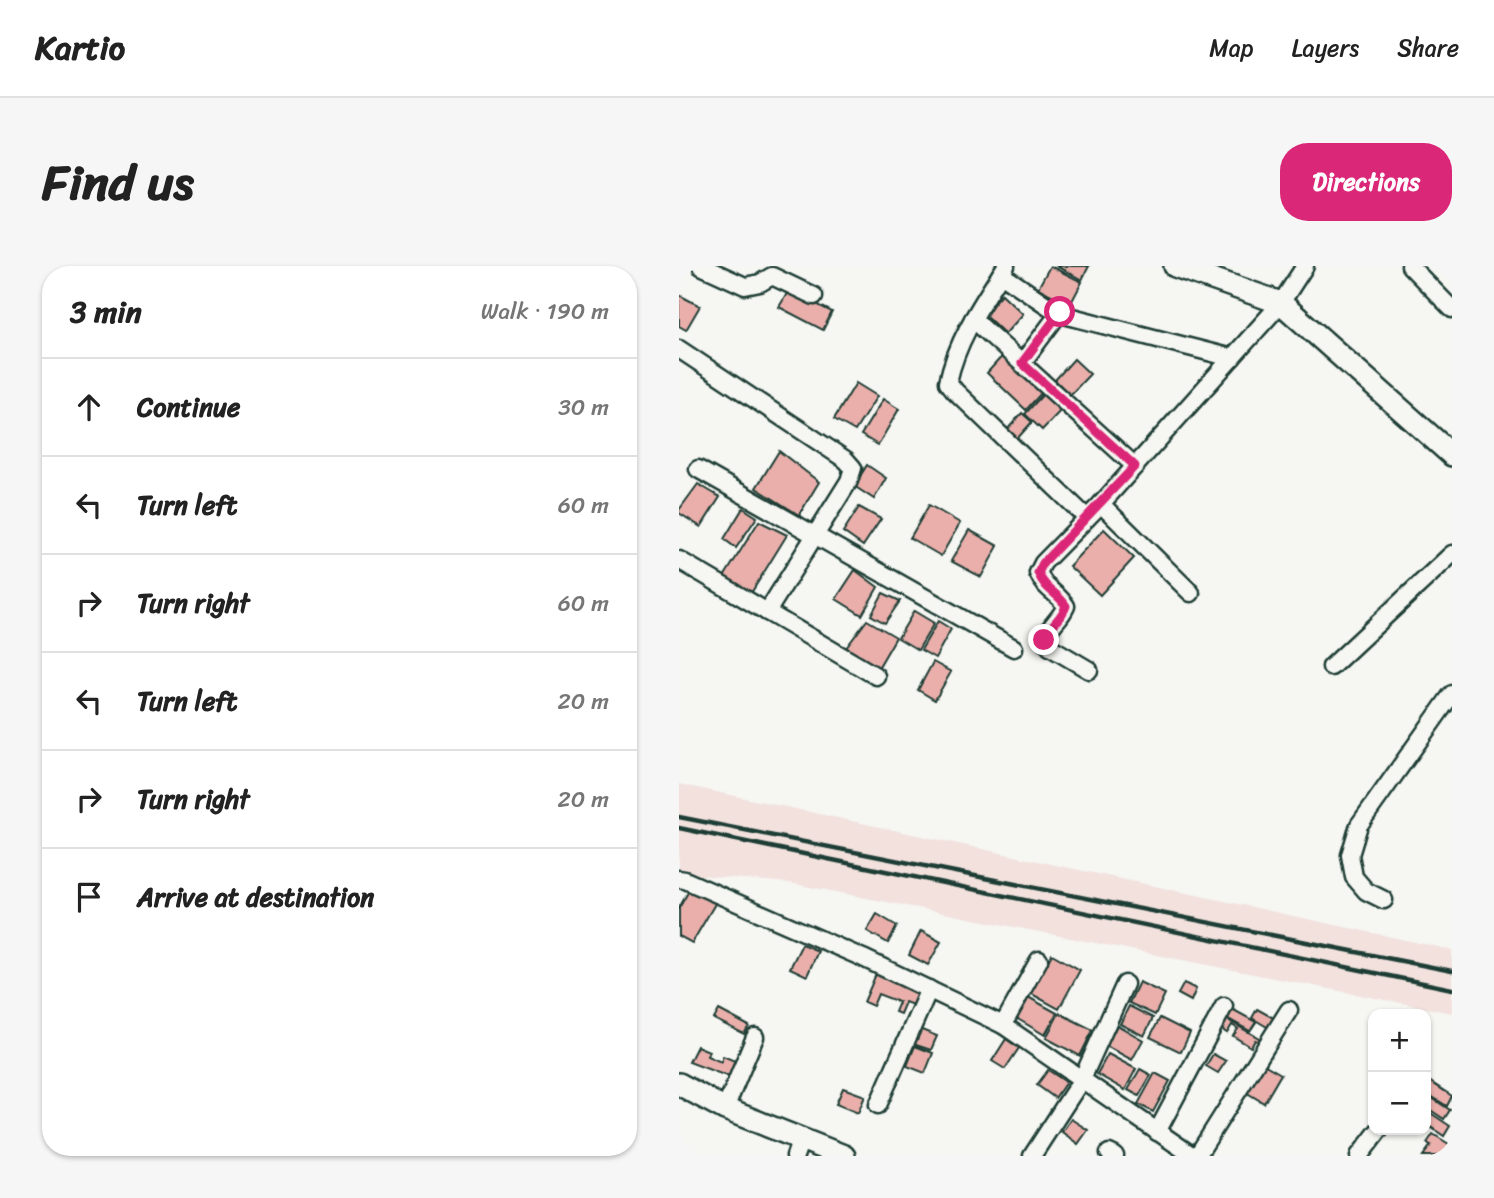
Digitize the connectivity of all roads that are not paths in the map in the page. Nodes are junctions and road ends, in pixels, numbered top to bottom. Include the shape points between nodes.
1 (700, 266) edge
2 (1175, 266) edge
3 (1305, 266) edge
4 (1410, 266) edge
5 (1004, 270) edge
6 (775, 271) edge
7 (814, 296) dead end
8 (1281, 303) junction
9 (1452, 310) edge
10 (1060, 312) junction
11 (973, 319) junction
12 (679, 349) edge
13 (1232, 358) junction
14 (1022, 363) junction
15 (1452, 455) edge
16 (1135, 466) junction
17 (698, 469) dead end
18 (1101, 504) junction
19 (1087, 518) junction
20 (815, 535) junction
21 (1452, 554) edge
22 (679, 560) edge
23 (1191, 593) dead end
24 (767, 612) junction
25 (1014, 648) dead end
26 (1331, 667) dead end
27 (1089, 670) dead end
28 (876, 676) dead end
29 (1452, 694) edge
30 (679, 879) edge
31 (1384, 900) dead end
32 (1039, 960) dead end
33 (1125, 984) dead end
34 (929, 989) junction
35 (1224, 1006) dead end
36 (1289, 1010) dead end
37 (1003, 1025) junction
38 (755, 1037) dead end
39 (1082, 1079) junction
40 (679, 1084) edge
41 (878, 1105) dead end
42 (725, 1109) junction
43 (1157, 1132) junction
44 (1376, 1135) edge
45 (798, 1148) edge
46 (1191, 1154) edge
47 (844, 1156) edge
48 (1032, 1156) edge
49 (1168, 1156) edge
50 (1359, 1156) edge

1 - 6 street via 744,286 760,284
2 - 8 street
3 - 8 street
4 - 9 street
5 - 10 street
5 - 11 street
6 - 7 street
8 - 13 street
8 - 15 street
10 - 13 street
10 - 14 street
11 - 14 street
11 - 19 street via 951,371 949,382 954,391
12 - 20 street via 850,463 849,481
13 - 16 street
14 - 16 street
16 - 18 street
17 - 20 street
18 - 19 street
18 - 23 street
19 - 27 street via 1038,573 1043,585 1066,606 1044,640
20 - 24 street
20 - 25 street
21 - 26 street
22 - 24 street
24 - 28 street
29 - 31 street via 1359,825 1350,855 1354,877 1366,891
30 - 34 street
32 - 37 street
33 - 39 street
34 - 37 street
34 - 41 street
35 - 43 street
36 - 46 street
37 - 39 street
38 - 42 street
39 - 43 street
39 - 48 street
40 - 42 street
42 - 45 street
43 - 46 street
44 - 50 street
45 - 47 street
46 - 49 street

